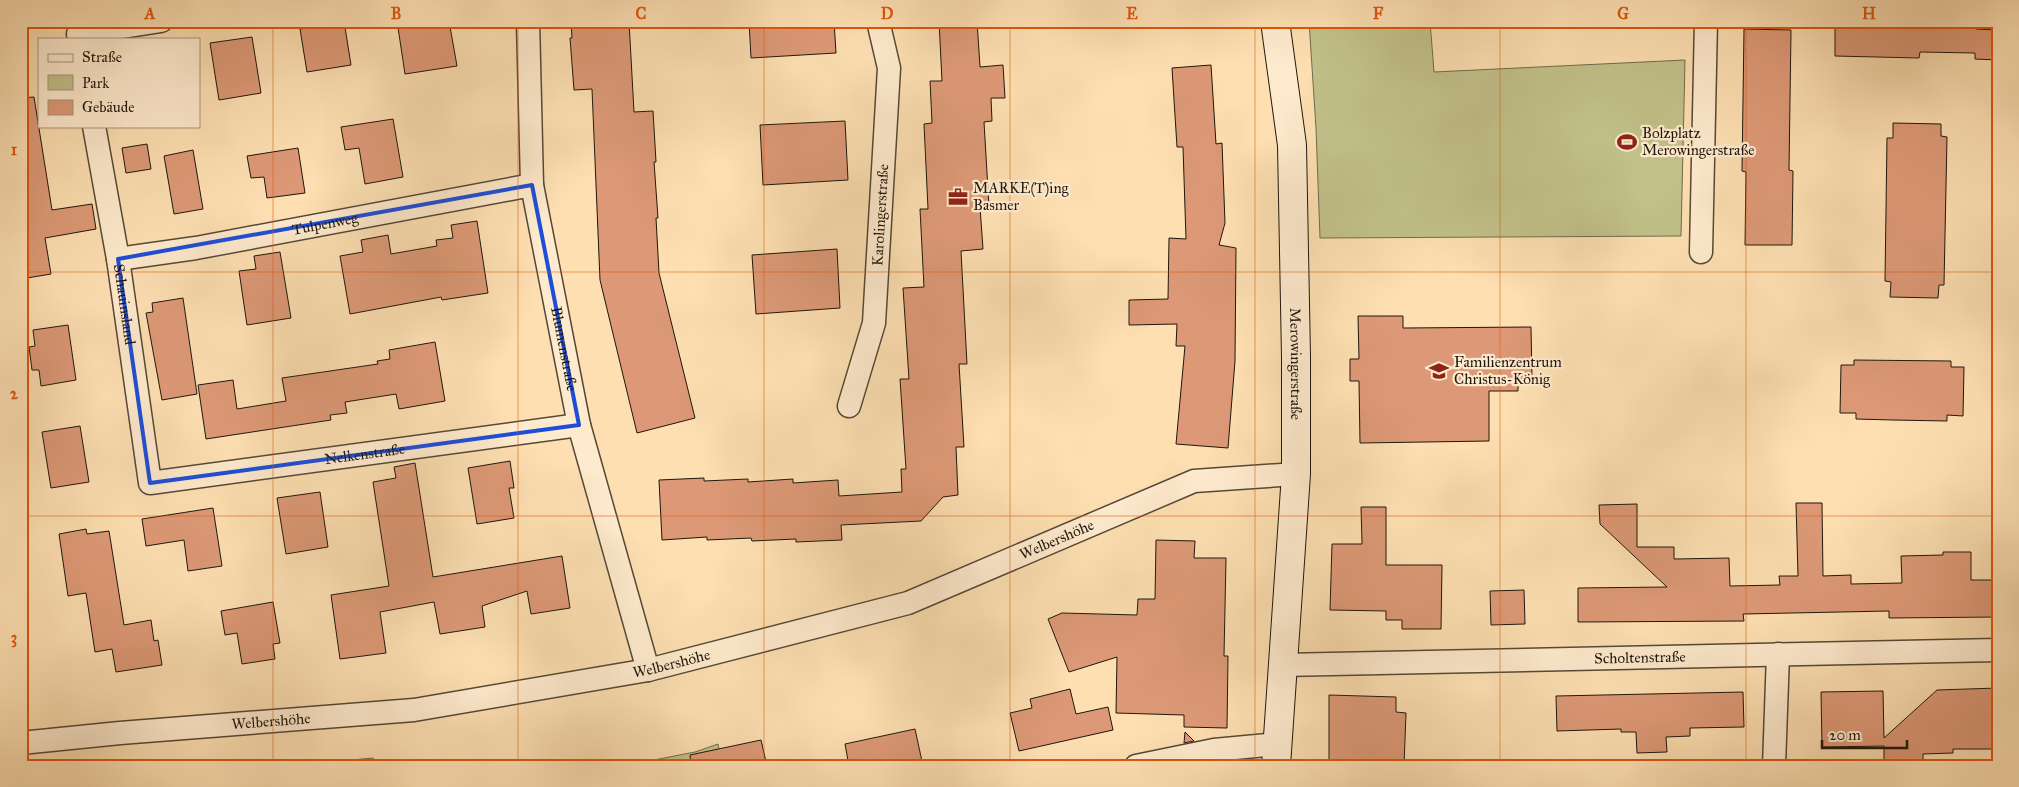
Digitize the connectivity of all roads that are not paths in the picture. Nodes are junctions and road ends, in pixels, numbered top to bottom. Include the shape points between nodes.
1 (161, 21) edge
2 (528, 21) edge
3 (878, 21) edge
4 (1275, 21) edge
5 (1706, 21) edge
6 (79, 31) edge
7 (94, 128) edge
8 (532, 184) junction
9 (1702, 252) dead end
10 (118, 259) junction
11 (849, 406) dead end
12 (579, 425) junction
13 (1296, 474) junction
14 (150, 483) joint
15 (1998, 650) edge
16 (1778, 654) junction
17 (1282, 665) junction
18 (648, 670) junction
19 (21, 743) edge
20 (1276, 755) edge
21 (1136, 766) edge
22 (1774, 766) edge

1 - 6 street
2 - 8 street, Blumenstraße
3 - 11 street, Karolingerstraße via 889,68 874,324
4 - 13 street, Merowingerstraße via 1292,145
5 - 9 street
7 - 10 street, Schauinsland
8 - 10 street, Tulpenweg via 196,248
8 - 12 street, Blumenstraße
10 - 14 street, Schauinsland
12 - 14 street, Nelkenstraße
12 - 18 street, Blumenstraße
13 - 17 street, Merowingerstraße
13 - 18 street, Welbershöhe via 1194,481 908,602
15 - 16 street, Scholtenstraße
16 - 17 street, Scholtenstraße
16 - 22 street
17 - 20 street, Merowingerstraße
18 - 19 street, Welbershöhe via 414,710
20 - 21 street via 1214,750

